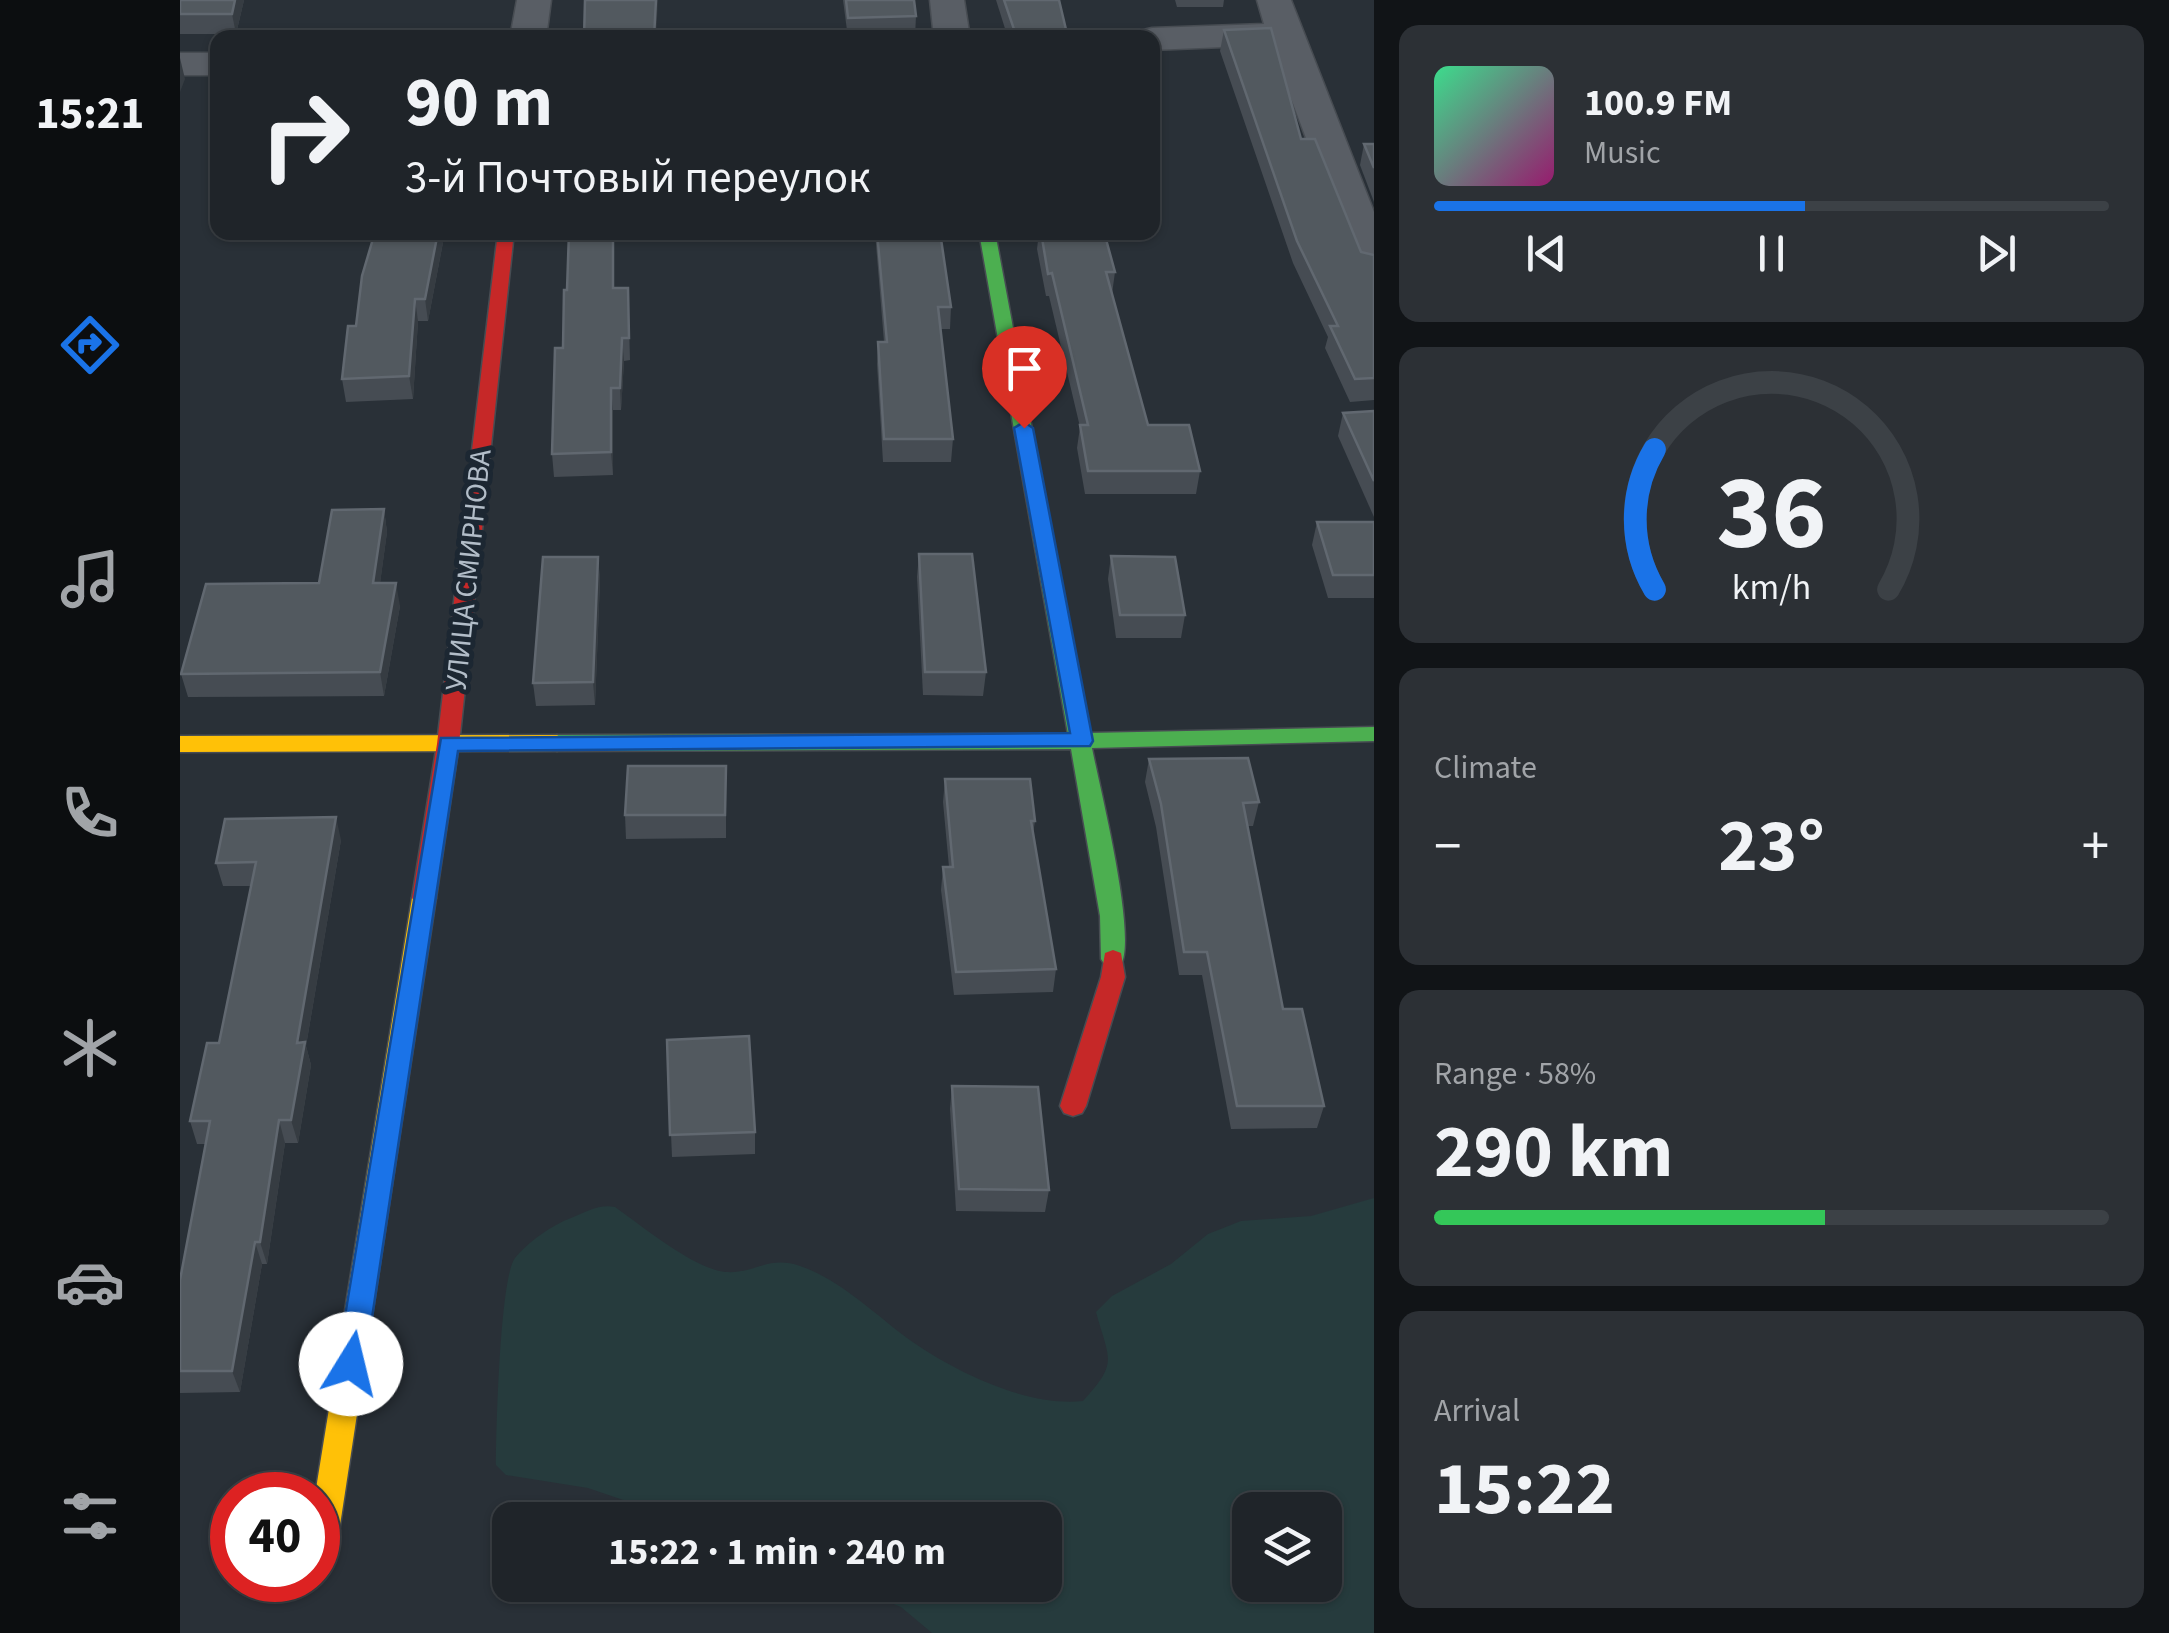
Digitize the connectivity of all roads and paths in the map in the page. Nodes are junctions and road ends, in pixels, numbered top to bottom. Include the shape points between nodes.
1 (534, 0) edge
2 (946, 0) edge
3 (1279, 17) edge
4 (529, 30) edge
5 (951, 30) edge
6 (1160, 37) edge
7 (180, 64) edge
8 (210, 64) edge
9 (505, 240) edge
10 (988, 240) edge
11 (1374, 262) edge
12 (1374, 734) edge
13 (1082, 741) junction
14 (180, 744) edge
15 (448, 744) junction
16 (1073, 1106) dead end
17 (334, 1472) edge

1 - 4 street
2 - 5 street
3 - 6 street
3 - 11 street
7 - 8 street
9 - 15 street, УЛИЦА СМИРНОВА
10 - 13 street
12 - 13 street
13 - 15 street
13 - 16 street via 1112,916 1113,977
14 - 15 street
15 - 17 street, УЛИЦА СМИРНОВА

